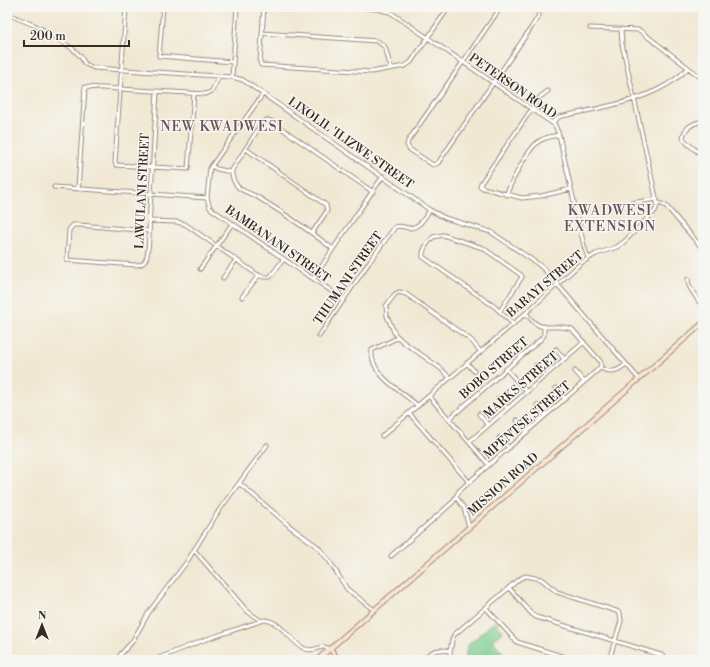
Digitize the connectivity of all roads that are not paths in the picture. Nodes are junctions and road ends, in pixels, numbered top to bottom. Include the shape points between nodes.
1 (126, 7) edge
2 (162, 7) edge
3 (237, 7) edge
4 (264, 7) edge
5 (356, 7) edge
6 (449, 7) edge
7 (501, 7) edge
8 (538, 7) edge
9 (7, 14) edge
10 (590, 28) dead end
11 (621, 29) junction
12 (262, 33) junction
13 (428, 37) junction
14 (233, 62) junction
15 (463, 62) junction
16 (392, 68) junction
17 (688, 68) junction
18 (122, 70) junction
19 (219, 76) junction
20 (232, 77) junction
21 (703, 79) edge
22 (494, 82) junction
23 (121, 88) junction
24 (157, 91) junction
25 (548, 91) dead end
26 (194, 94) junction
27 (263, 94) junction
28 (634, 100) junction
29 (531, 109) junction
30 (703, 121) edge
31 (552, 123) junction
32 (559, 135) junction
33 (246, 149) junction
34 (703, 156) edge
35 (152, 166) junction
36 (211, 166) junction
37 (231, 172) junction
38 (383, 176) junction
39 (54, 187) dead end
40 (78, 189) junction
41 (571, 189) junction
42 (373, 192) junction
43 (150, 194) junction
44 (506, 195) junction
45 (206, 198) junction
46 (657, 200) junction
47 (632, 203) dead end
48 (430, 210) junction
49 (149, 221) junction
50 (232, 224) junction
51 (149, 231) junction
52 (312, 233) junction
53 (217, 246) junction
54 (333, 249) junction
55 (703, 249) edge
56 (588, 258) junction
57 (236, 260) junction
58 (283, 260) junction
59 (200, 269) dead end
60 (259, 275) junction
61 (224, 278) dead end
62 (314, 278) junction
63 (688, 279) dead end
64 (557, 284) junction
65 (242, 297) dead end
66 (344, 300) junction
67 (699, 302) dead end
68 (500, 311) junction
69 (526, 313) junction
70 (703, 323) edge
71 (513, 324) junction
72 (544, 326) junction
73 (319, 336) dead end
74 (398, 338) junction
75 (584, 342) junction
76 (556, 349) dead end
77 (480, 351) junction
78 (564, 359) junction
79 (467, 362) junction
80 (626, 364) junction
81 (536, 365) dead end
82 (600, 368) junction
83 (506, 369) junction
84 (474, 371) dead end
85 (575, 371) dead end
86 (546, 376) junction
87 (450, 378) junction
88 (639, 379) junction
89 (584, 382) junction
90 (556, 388) dead end
91 (527, 392) junction
92 (429, 396) junction
93 (498, 398) dead end
94 (565, 399) junction
95 (537, 405) dead end
96 (418, 406) junction
97 (507, 408) junction
98 (409, 413) junction
99 (479, 414) dead end
100 (546, 415) junction
101 (449, 419) junction
102 (517, 420) dead end
103 (488, 425) junction
104 (528, 432) junction
105 (382, 436) dead end
106 (499, 438) dead end
107 (469, 442) junction
108 (266, 445) dead end
109 (509, 448) junction
110 (489, 465) junction
111 (470, 482) junction
112 (240, 483) junction
113 (456, 497) junction
114 (469, 527) junction
115 (194, 550) junction
116 (391, 556) dead end
117 (509, 588) junction
118 (486, 608) junction
119 (374, 610) junction
120 (261, 621) junction
121 (614, 641) junction
122 (330, 649) junction
123 (450, 651) junction
124 (119, 660) edge
125 (154, 660) edge
126 (317, 660) edge
127 (339, 660) edge
128 (422, 660) edge
129 (449, 660) edge
130 (574, 660) edge
131 (609, 660) edge
132 (667, 660) edge

1 - 18 street
2 - 14 street via 159,56
3 - 14 street
4 - 12 street
5 - 13 street, PETERSON ROAD via 390,12
6 - 13 street
7 - 15 street
8 - 22 street via 538,17
9 - 18 street, LIXOLIL 'ILIZWE STREET via 44,30 73,49 90,67
10 - 11 street
11 - 17 street via 639,30
11 - 28 street
12 - 16 street via 377,41 385,47
12 - 16 street via 260,62 264,67 371,72
13 - 15 street, PETERSON ROAD
13 - 16 street via 411,62 405,66
14 - 20 street
15 - 22 street, PETERSON ROAD
15 - 22 street via 407,143 409,149 430,164 438,163
17 - 21 street
17 - 28 street via 677,79
18 - 19 street, LIXOLIL 'ILIZWE STREET
18 - 23 street
19 - 20 street, LIXOLIL 'ILIZWE STREET
19 - 26 street via 215,88 210,93
20 - 27 street, LIXOLIL 'ILIZWE STREET via 243,80
22 - 29 street, PETERSON ROAD
23 - 24 street
23 - 35 street via 116,164
23 - 40 street via 84,89
24 - 26 street
24 - 35 street, LAWULANI STREET
25 - 29 street via 541,95
26 - 35 street via 188,169
27 - 36 street
27 - 38 street, LIXOLIL 'ILIZWE STREET
28 - 31 street via 559,117
28 - 46 street
29 - 31 street, PETERSON ROAD
29 - 44 street via 480,183 483,188
30 - 34 street via 691,124 683,138
31 - 32 street, PETERSON ROAD
32 - 41 street, PETERSON ROAD
32 - 44 street via 543,139 536,144 518,169
33 - 37 street
33 - 42 street via 263,122 271,121
33 - 52 street via 326,205 326,211
35 - 43 street, LAWULANI STREET
36 - 37 street
36 - 45 street
37 - 52 street via 238,186
38 - 42 street
38 - 48 street, LIXOLIL 'ILIZWE STREET
39 - 40 street
40 - 43 street
41 - 44 street via 527,198
41 - 56 street, PETERSON ROAD
42 - 54 street
43 - 45 street
43 - 49 street, LAWULANI STREET
45 - 50 street, BAMBANANI STREET via 210,208
46 - 47 street
46 - 55 street via 666,206
46 - 56 street, BARAYI STREET via 658,206 655,211 626,240 617,247
48 - 64 street, LIXOLIL 'ILIZWE STREET via 445,218 491,232 538,264
48 - 66 street, THUMANI STREET via 419,225 411,228 395,227
49 - 51 street, LAWULANI STREET
49 - 53 street via 183,223
50 - 53 street
50 - 58 street, BAMBANANI STREET
51 - 51 street, LAWULANI STREET via 72,225 69,230 67,260 140,265 145,262
52 - 54 street
53 - 57 street
53 - 59 street
54 - 62 street
56 - 64 street, BARAYI STREET
57 - 60 street
57 - 61 street
58 - 60 street via 270,277
58 - 62 street, BAMBANANI STREET
60 - 65 street
62 - 66 street, BAMBANANI STREET
63 - 67 street via 689,286
64 - 69 street, BARAYI STREET
64 - 80 street, LIXOLIL 'ILIZWE STREET
66 - 73 street, THUMANI STREET
68 - 68 street via 423,257 433,237 443,235 483,248 521,275
68 - 71 street
69 - 71 street, BARAYI STREET
69 - 72 street via 534,323
70 - 88 street, MISSION ROAD
71 - 77 street, BARAYI STREET
72 - 75 street via 574,330
72 - 83 street, BOBO STREET via 544,335 541,339
74 - 77 street via 387,316 386,308 393,295 399,292 406,294 460,332
74 - 87 street
74 - 96 street via 372,350 373,360 382,376
75 - 78 street, MARKS STREET
75 - 82 street via 600,361
76 - 78 street
77 - 79 street, BARAYI STREET
78 - 86 street, MARKS STREET
79 - 84 street
79 - 87 street, BARAYI STREET
80 - 82 street via 614,372
80 - 88 street, LIXOLIL 'ILIZWE STREET
81 - 86 street
82 - 89 street, MPENTSE STREET
83 - 91 street
83 - 101 street, BOBO STREET
85 - 89 street
86 - 91 street, MARKS STREET
87 - 92 street, BARAYI STREET
88 - 114 street, MISSION ROAD
89 - 94 street, MPENTSE STREET
90 - 94 street
91 - 97 street, MARKS STREET
92 - 96 street, BARAYI STREET
92 - 101 street
93 - 97 street
94 - 100 street, MPENTSE STREET
95 - 100 street
96 - 98 street, BARAYI STREET
97 - 103 street, MARKS STREET
98 - 105 street, BARAYI STREET
98 - 111 street
99 - 103 street
100 - 104 street, MPENTSE STREET
101 - 107 street
102 - 104 street
103 - 107 street, MARKS STREET
104 - 109 street, MPENTSE STREET
106 - 109 street
107 - 110 street
108 - 112 street
109 - 110 street, MPENTSE STREET
110 - 111 street, MPENTSE STREET
111 - 113 street, MPENTSE STREET
112 - 115 street
112 - 119 street via 318,547 347,589
113 - 114 street via 464,508
113 - 116 street, MPENTSE STREET
114 - 119 street, MISSION ROAD
115 - 120 street via 247,611
115 - 124 street via 149,612
117 - 118 street
117 - 121 street via 536,617
117 - 121 street via 525,576 541,579 557,592 616,611 621,615 621,621
118 - 123 street via 454,635
118 - 130 street via 517,642
119 - 122 street, MISSION ROAD
120 - 122 street via 271,621 281,627 307,649
120 - 125 street
121 - 131 street
121 - 132 street via 660,655
122 - 126 street, MISSION ROAD
122 - 127 street
123 - 128 street via 435,650
123 - 129 street

